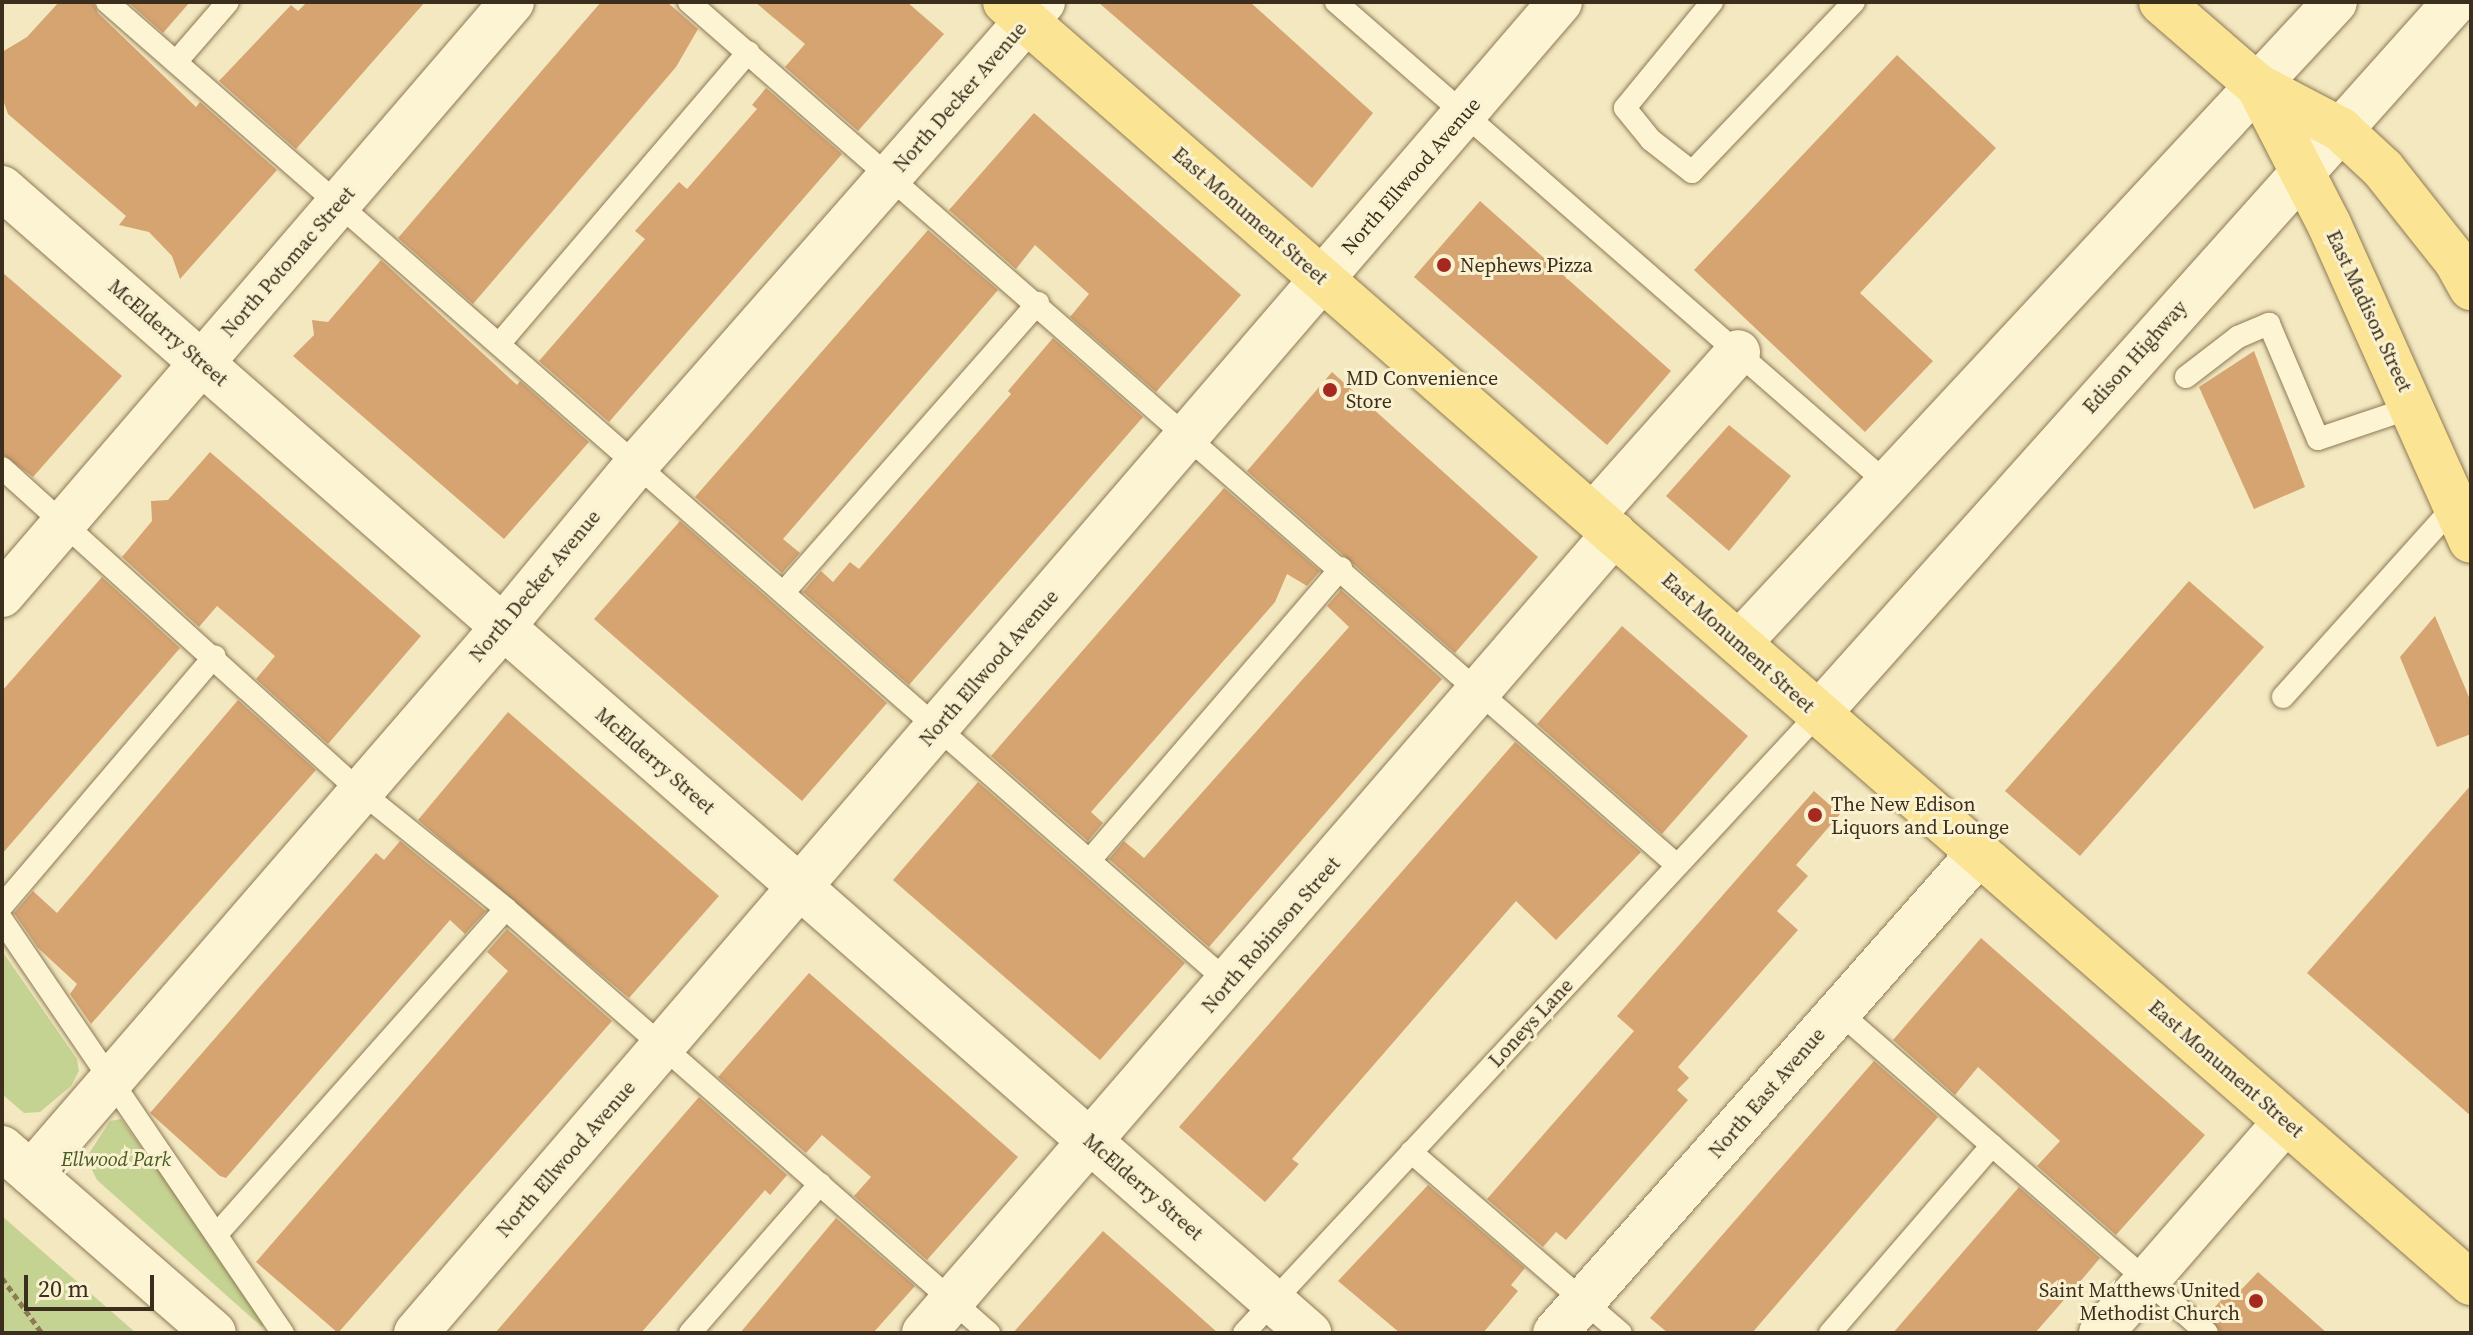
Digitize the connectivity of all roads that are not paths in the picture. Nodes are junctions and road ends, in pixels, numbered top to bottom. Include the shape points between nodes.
1 (107, 2) edge
2 (228, 2) edge
3 (512, 2) edge
4 (689, 2) edge
5 (1336, 2) edge
6 (1560, 2) edge
7 (1712, 2) edge
8 (1854, 2) edge
9 (2161, 2) edge
10 (2335, 2) edge
11 (2455, 2) edge
12 (1025, 8) edge
13 (748, 52) junction
14 (176, 62) junction
15 (2258, 86) junction
16 (1464, 114) junction
17 (2340, 129) junction
18 (2302, 171) junction
19 (891, 175) junction
20 (2, 188) edge
21 (337, 205) junction
22 (1323, 279) junction
23 (2471, 288) edge
24 (1038, 303) junction
25 (499, 344) junction
26 (1738, 352) junction
27 (202, 363) junction
28 (2186, 377) dead end
29 (2413, 407) junction
30 (1189, 435) junction
31 (637, 464) junction
32 (2, 468) edge
33 (1888, 484) junction
34 (2466, 513) edge
35 (64, 523) junction
36 (1603, 525) junction
37 (1341, 568) junction
38 (784, 592) junction
39 (2, 595) edge
40 (503, 627) junction
41 (1739, 643) junction
42 (215, 656) junction
43 (1479, 691) junction
44 (2283, 697) dead end
45 (1818, 714) junction
46 (939, 727) junction
47 (360, 791) junction
48 (1979, 853) junction
49 (1090, 860) junction
50 (1677, 865) junction
51 (800, 887) junction
52 (2, 906) edge
53 (506, 909) junction
54 (2, 920) edge
55 (1229, 983) junction
56 (1839, 1012) junction
57 (664, 1045) junction
58 (111, 1076) junction
59 (2286, 1121) junction
60 (1092, 1143) junction
61 (1992, 1145) junction
62 (1411, 1152) junction
63 (16, 1160) edge
64 (820, 1184) junction
65 (217, 1234) junction
66 (2146, 1280) junction
67 (2471, 1283) edge
68 (1584, 1301) junction
69 (1273, 1302) junction
70 (938, 1317) edge
71 (214, 1333) edge
72 (283, 1333) edge
73 (416, 1333) edge
74 (690, 1333) edge
75 (989, 1333) edge
76 (1244, 1333) edge
77 (1309, 1333) edge
78 (1555, 1333) edge
79 (1621, 1333) edge
80 (1830, 1333) edge
81 (2101, 1333) edge
82 (2207, 1333) edge

1 - 14 lane
2 - 14 lane
3 - 21 street, North Potomac Street
4 - 13 lane
5 - 16 lane
6 - 16 street, North Ellwood Avenue
7 - 8 lane via 1625,108 1651,140 1692,172
9 - 15 main road, East Madison Street
10 - 15 street
11 - 17 street, Edison Highway
12 - 19 street, North Decker Avenue
12 - 22 main road, East Monument Street
13 - 19 lane
13 - 25 lane
14 - 21 lane
15 - 17 main road, East Madison Street
15 - 18 main road, East Madison Street
15 - 33 street
16 - 22 street, North Ellwood Avenue
16 - 26 lane
17 - 18 street, Edison Highway
17 - 23 main road, East Madison Street via 2420,211
18 - 29 main road, East Madison Street
18 - 45 street, Edison Highway
19 - 24 lane
19 - 31 street, North Decker Avenue
20 - 27 street, McElderry Street
21 - 25 lane
21 - 27 street, North Potomac Street
22 - 30 street, North Ellwood Avenue
22 - 36 main road, East Monument Street
24 - 30 lane
24 - 38 lane
25 - 31 lane
26 - 33 lane
26 - 36 street, North Robinson Street
27 - 35 street, North Potomac Street
27 - 40 street, McElderry Street
28 - 29 lane via 2238,337 2269,324 2318,439
29 - 34 main road, East Madison Street
30 - 37 lane
30 - 46 street, North Ellwood Avenue
31 - 38 lane
31 - 40 street, North Decker Avenue
32 - 35 lane
33 - 41 street
34 - 44 lane
35 - 39 street, North Potomac Street
35 - 42 lane
36 - 41 main road, East Monument Street
36 - 43 street, North Robinson Street
37 - 43 lane
37 - 49 lane
38 - 46 lane
40 - 47 street, North Decker Avenue
40 - 51 street, McElderry Street
41 - 45 main road, East Monument Street
42 - 47 lane
42 - 52 lane
43 - 50 lane
43 - 55 street, North Robinson Street
45 - 48 main road, East Monument Street
45 - 50 lane, Loneys Lane
46 - 49 lane
46 - 51 street, North Ellwood Avenue
47 - 53 lane
47 - 58 street, North Decker Avenue
48 - 56 street, North East Avenue
48 - 59 main road, East Monument Street
49 - 55 lane
50 - 62 lane, Loneys Lane
51 - 57 street, North Ellwood Avenue
51 - 60 street, McElderry Street
53 - 57 lane
53 - 65 lane
54 - 58 lane
55 - 60 street, North Robinson Street
56 - 61 lane
56 - 68 street, North East Avenue
57 - 64 lane
57 - 73 street, North Ellwood Avenue
58 - 63 street, North Decker Avenue
58 - 65 lane
59 - 66 street
59 - 67 main road, East Monument Street
60 - 69 street, McElderry Street
60 - 70 street, North Robinson Street
61 - 66 lane
61 - 80 lane
62 - 68 lane
62 - 69 lane, Loneys Lane
63 - 71 street
64 - 70 lane
64 - 74 lane
65 - 72 lane
66 - 81 street
66 - 82 lane
68 - 78 street, North East Avenue
68 - 79 lane
69 - 76 lane, Loneys Lane
69 - 77 street, McElderry Street
70 - 75 lane

